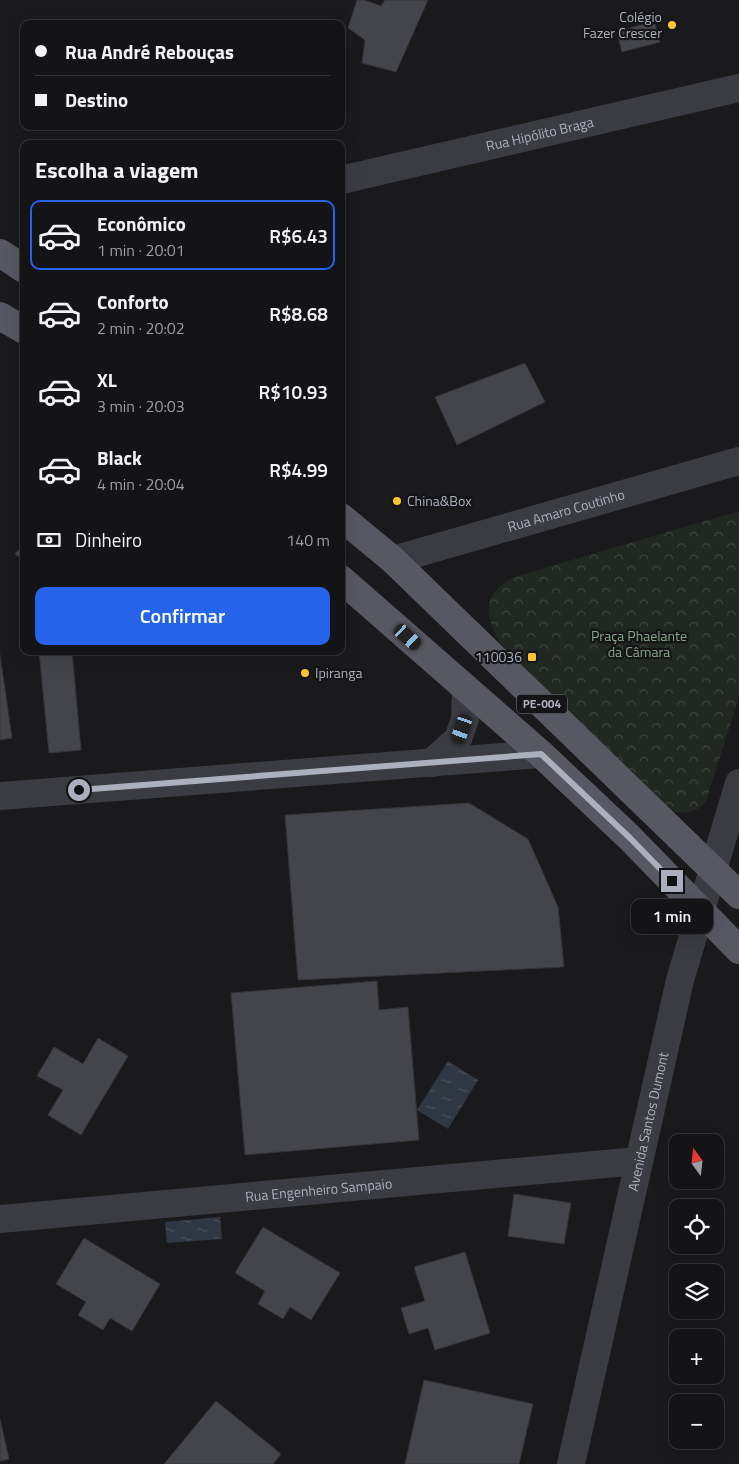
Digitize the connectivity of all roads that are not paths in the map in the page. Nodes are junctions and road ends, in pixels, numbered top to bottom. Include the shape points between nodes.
1 (739, 88) edge
2 (345, 179) edge
3 (0, 316) edge
4 (20, 328) edge
5 (739, 461) edge
6 (345, 520) edge
7 (393, 560) junction
8 (345, 583) edge
9 (466, 689) junction
10 (541, 754) junction
11 (432, 763) junction
12 (739, 783) edge
13 (0, 796) edge
14 (713, 868) junction
15 (739, 895) edge
16 (701, 909) junction
17 (739, 950) edge
18 (638, 1161) junction
19 (0, 1220) edge
20 (571, 1464) edge

1 - 2 street, Rua Hipólito Braga
3 - 4 main road
5 - 7 street, Rua Amaro Coutinho
6 - 7 main road, PE-004
7 - 14 main road, PE-004
8 - 9 main road, PE-004
9 - 10 main road, PE-004
9 - 11 street via 465,719 458,738
10 - 11 street
10 - 16 main road, PE-004
11 - 13 street
12 - 14 street, Avenida Santos Dumont
14 - 15 main road, PE-004
14 - 16 street, Avenida Santos Dumont
16 - 17 main road, PE-004
16 - 18 street, Avenida Santos Dumont via 680,980
18 - 19 street, Rua Engenheiro Sampaio
18 - 20 street, Avenida Santos Dumont

